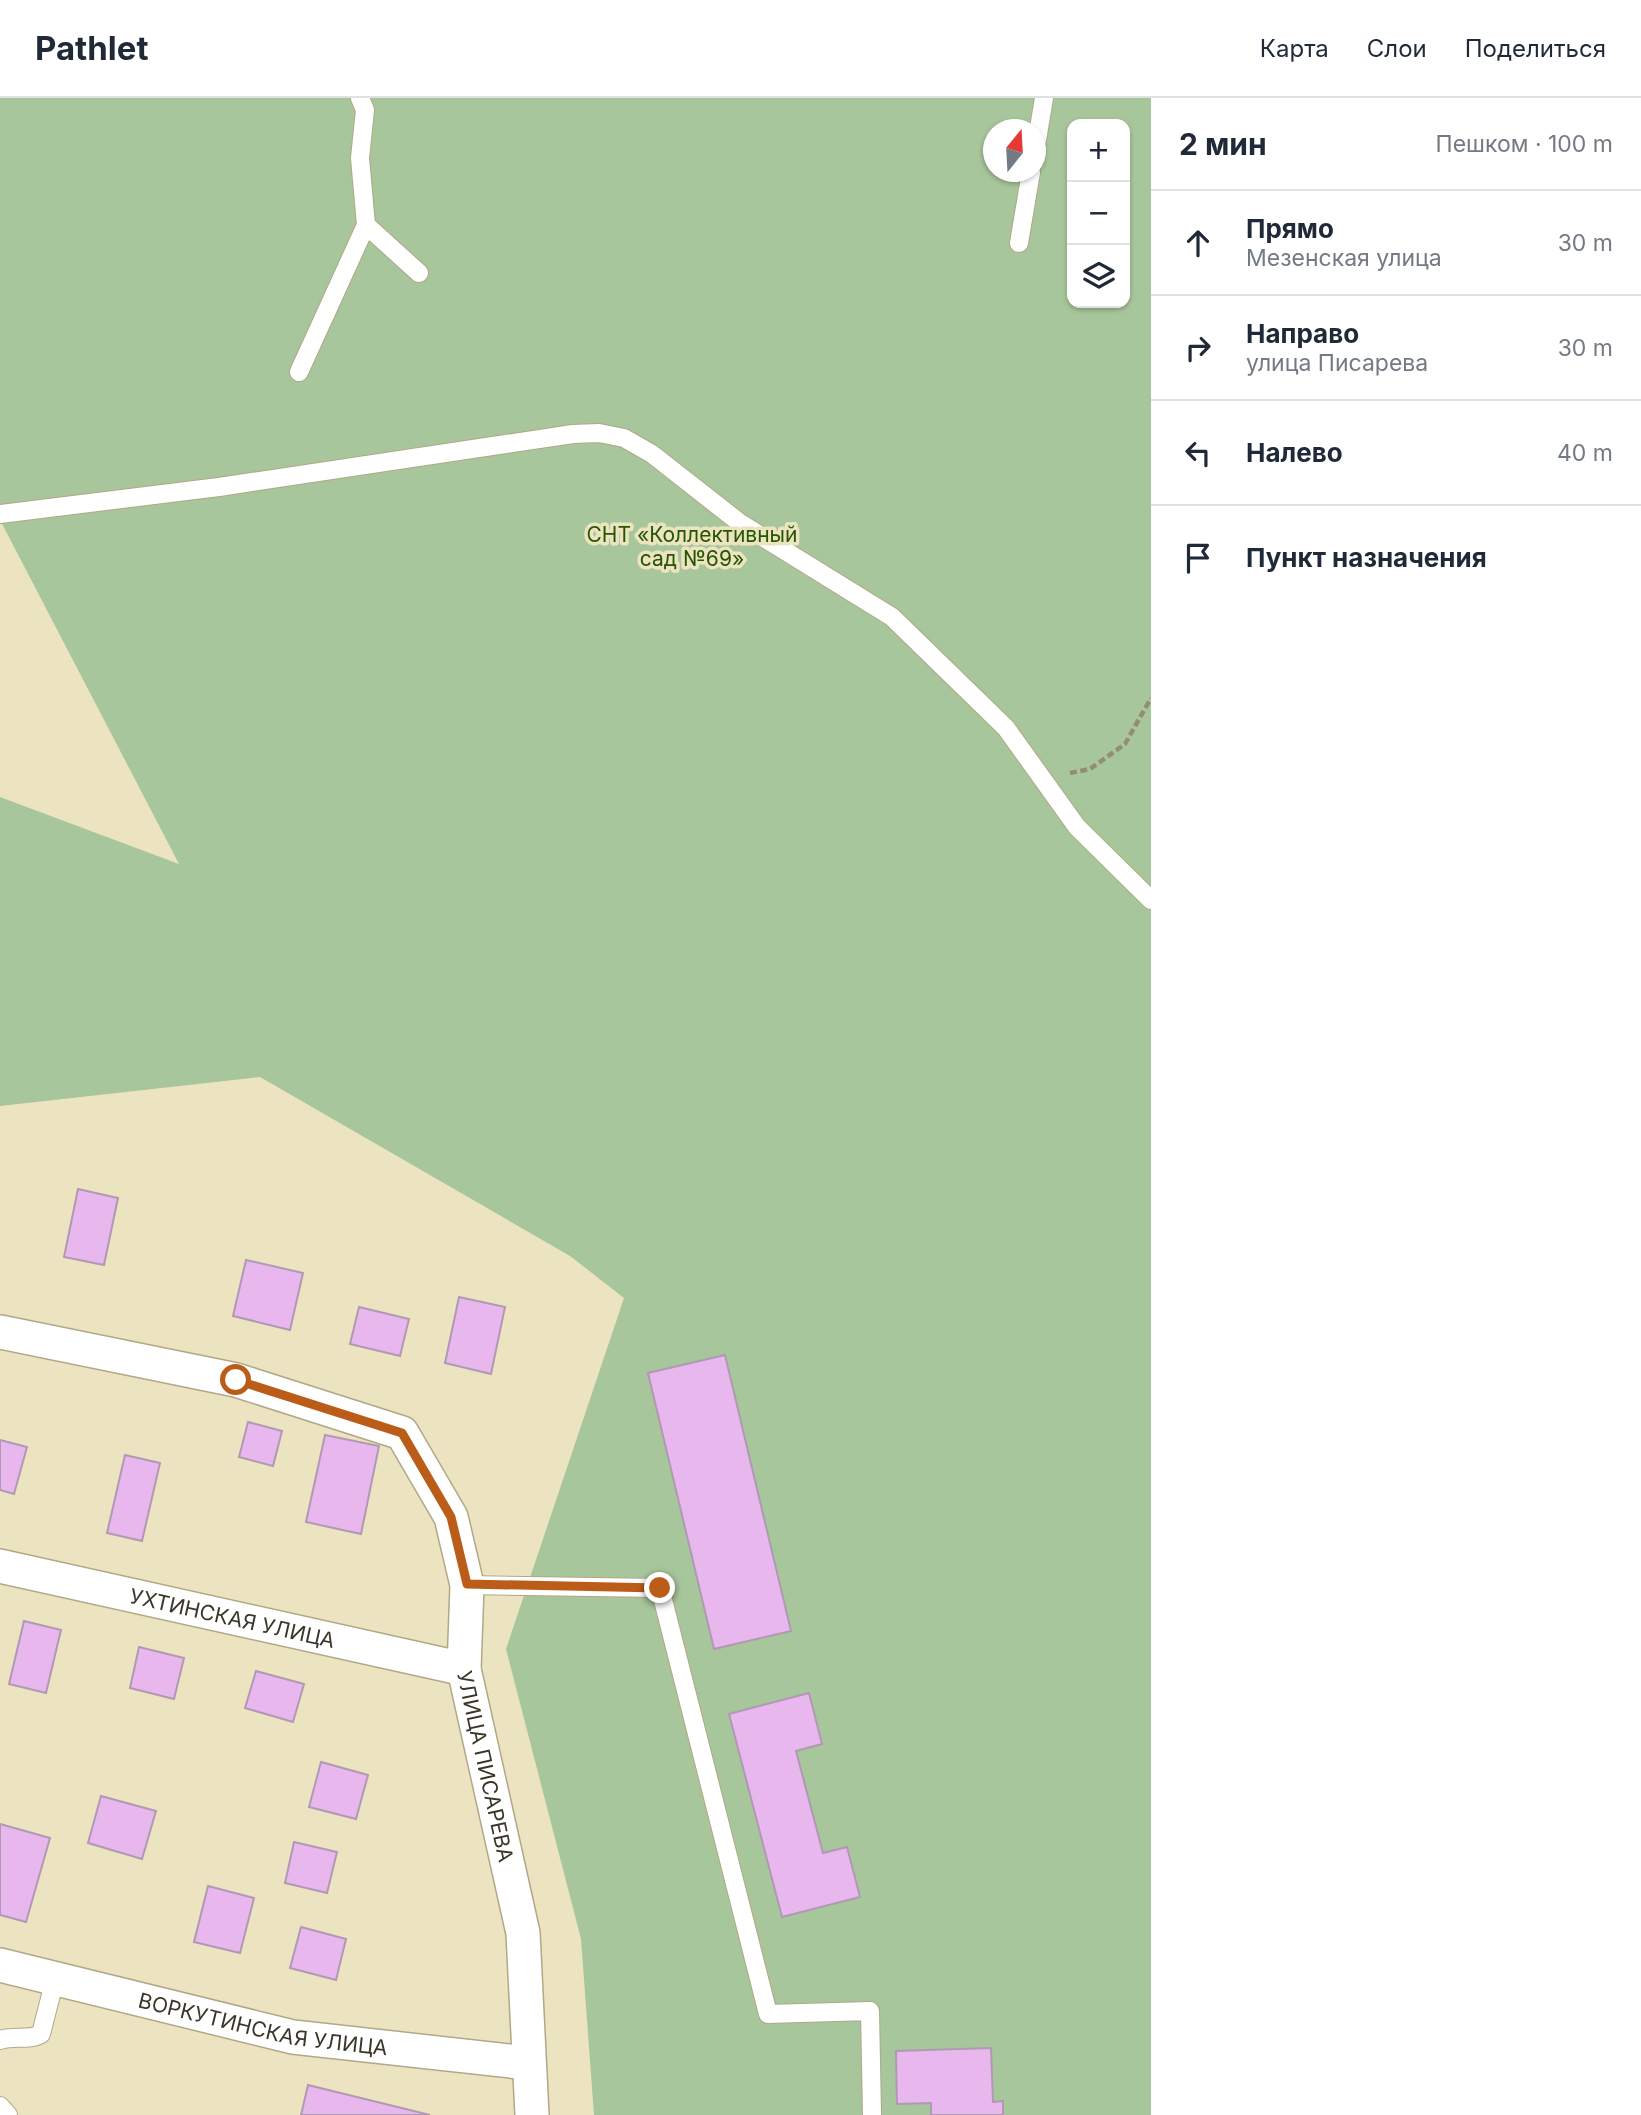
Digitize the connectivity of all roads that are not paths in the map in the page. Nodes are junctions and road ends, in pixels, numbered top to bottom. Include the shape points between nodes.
1 (360, 98) edge
2 (1044, 98) edge
3 (1040, 119) edge
4 (1029, 182) edge
5 (366, 225) junction
6 (1019, 243) dead end
7 (419, 272) dead end
8 (299, 372) dead end
9 (0, 514) edge
10 (1151, 900) edge
11 (0, 1332) edge
12 (0, 1566) edge
13 (467, 1584) junction
14 (464, 1669) junction
15 (0, 1965) edge
16 (55, 1979) junction
17 (0, 2040) edge
18 (528, 2063) junction
19 (0, 2106) edge
20 (8, 2115) edge
21 (532, 2115) edge
22 (872, 2115) edge

1 - 5 lane via 365,110 360,158
2 - 3 lane
4 - 6 lane
5 - 7 lane
5 - 8 lane
9 - 10 lane via 573,435 599,433 624,438 652,454 740,523 892,617 1006,728 1077,827
11 - 13 street, УЛИЦА ПИСАРЕВА via 236,1380 402,1433 451,1517
12 - 14 street, УХТИНСКАЯ УЛИЦА
13 - 14 street, УЛИЦА ПИСАРЕВА
13 - 22 lane via 660,1588 768,2014 870,2011
14 - 18 street, УЛИЦА ПИСАРЕВА via 523,1933
15 - 16 street, ВОРКУТИНСКАЯ УЛИЦА
16 - 17 lane via 41,2034
16 - 18 street, ВОРКУТИНСКАЯ УЛИЦА via 293,2037
18 - 21 street, УЛИЦА ПИСАРЕВА
19 - 20 lane

